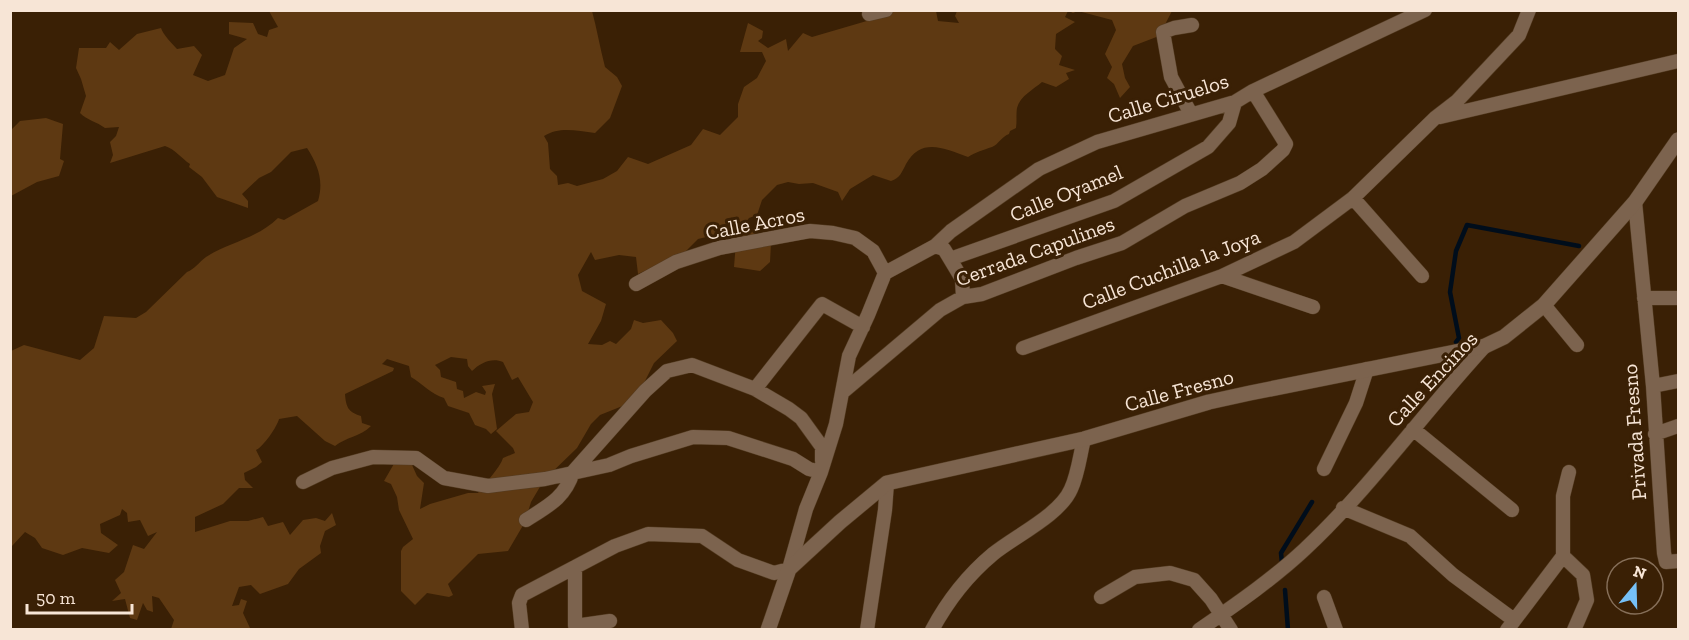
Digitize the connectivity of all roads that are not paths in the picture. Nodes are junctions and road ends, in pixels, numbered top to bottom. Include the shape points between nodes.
1 (886, 10) edge
2 (1425, 10) edge
3 (1529, 10) edge
4 (869, 14) dead end
5 (1192, 25) dead end
6 (1678, 61) edge
7 (1253, 91) junction
8 (1235, 102) junction
9 (1191, 114) junction
10 (1435, 118) junction
11 (1678, 140) edge
12 (1353, 198) junction
13 (1635, 202) junction
14 (935, 246) junction
15 (950, 259) junction
16 (885, 273) junction
17 (1222, 276) junction
18 (1422, 276) dead end
19 (636, 284) dead end
20 (963, 297) junction
21 (1644, 298) junction
22 (1678, 298) edge
23 (1544, 305) junction
24 (1313, 307) dead end
25 (863, 327) junction
26 (1577, 345) dead end
27 (1485, 346) junction
28 (1023, 348) dead end
29 (1367, 369) junction
30 (1678, 381) edge
31 (1653, 386) junction
32 (755, 389) junction
33 (843, 391) junction
34 (1678, 426) edge
35 (1413, 429) junction
36 (1655, 434) junction
37 (1084, 439) junction
38 (1324, 469) dead end
39 (573, 472) junction
40 (821, 472) junction
41 (1569, 472) dead end
42 (303, 482) dead end
43 (887, 483) junction
44 (1343, 508) junction
45 (1512, 510) dead end
46 (526, 520) dead end
47 (1563, 555) junction
48 (1672, 562) edge
49 (575, 567) junction
50 (789, 569) junction
51 (1101, 597) dead end
52 (1324, 597) dead end
53 (1222, 614) junction
54 (610, 621) dead end
55 (1511, 625) edge
56 (522, 630) edge
57 (768, 630) edge
58 (867, 630) edge
59 (932, 630) edge
60 (1199, 630) edge
61 (1231, 630) edge
62 (1336, 630) edge
63 (1574, 630) edge

1 - 4 street
2 - 7 street, Calle Ciruelos
3 - 10 street via 1519,35 1457,101
5 - 9 street via 1163,32 1171,77
6 - 10 street
7 - 8 street, Calle Ciruelos
7 - 20 street, Cerrada Capulines via 1286,144 1262,170 1185,206 1122,243 982,294
8 - 9 street, Calle Ciruelos
8 - 15 street, Calle Oyamel via 1229,123 1208,147 1114,201
9 - 14 street, Calle Ciruelos via 1098,142 1040,169
10 - 12 street, Calle Cuchilla la Joya
11 - 13 street, Calle Encinos
12 - 17 street, Calle Cuchilla la Joya via 1294,242
12 - 18 street
13 - 21 street, Privada Fresno
13 - 23 street, Calle Encinos
14 - 15 street via 944,249
14 - 16 street
15 - 20 street via 962,279
16 - 19 street, Calle Acros via 873,251 855,238 810,231 719,248 676,262
16 - 25 street
17 - 24 street
17 - 28 street, Calle Cuchilla la Joya
20 - 33 street, Cerrada Capulines via 940,310
21 - 22 street
21 - 31 street, Privada Fresno
23 - 26 street
23 - 27 street, Calle Encinos via 1504,337
25 - 32 street via 822,304
25 - 33 street via 849,356
27 - 29 street, Calle Fresno
27 - 35 street, Calle Encinos
29 - 37 street, Calle Fresno via 1209,402
29 - 38 street via 1356,403
30 - 31 street
31 - 36 street, Privada Fresno
32 - 39 street via 693,365 667,371
32 - 40 street via 801,418 822,447
33 - 40 street
34 - 36 street
35 - 44 street, Calle Encinos
35 - 45 street
36 - 48 street, Privada Fresno via 1664,553
37 - 43 street, Calle Fresno
37 - 59 street via 1071,490 1056,508 992,554 974,572
39 - 40 street via 609,465 693,437 729,438
39 - 42 street via 488,486 444,478 416,458 373,457 332,468
39 - 46 street via 560,497
40 - 50 street
41 - 47 street via 1563,496
43 - 50 street
43 - 58 street
44 - 53 street, Calle Encinos via 1304,549
44 - 55 street via 1410,536
47 - 55 street
47 - 63 street via 1583,575 1587,600
49 - 50 street via 648,534 702,536 738,560 774,573
49 - 54 street via 574,626
49 - 56 street via 522,595
50 - 57 street
51 - 53 street via 1135,577 1170,573 1194,580
52 - 62 street
53 - 60 street, Calle Encinos
53 - 61 street

